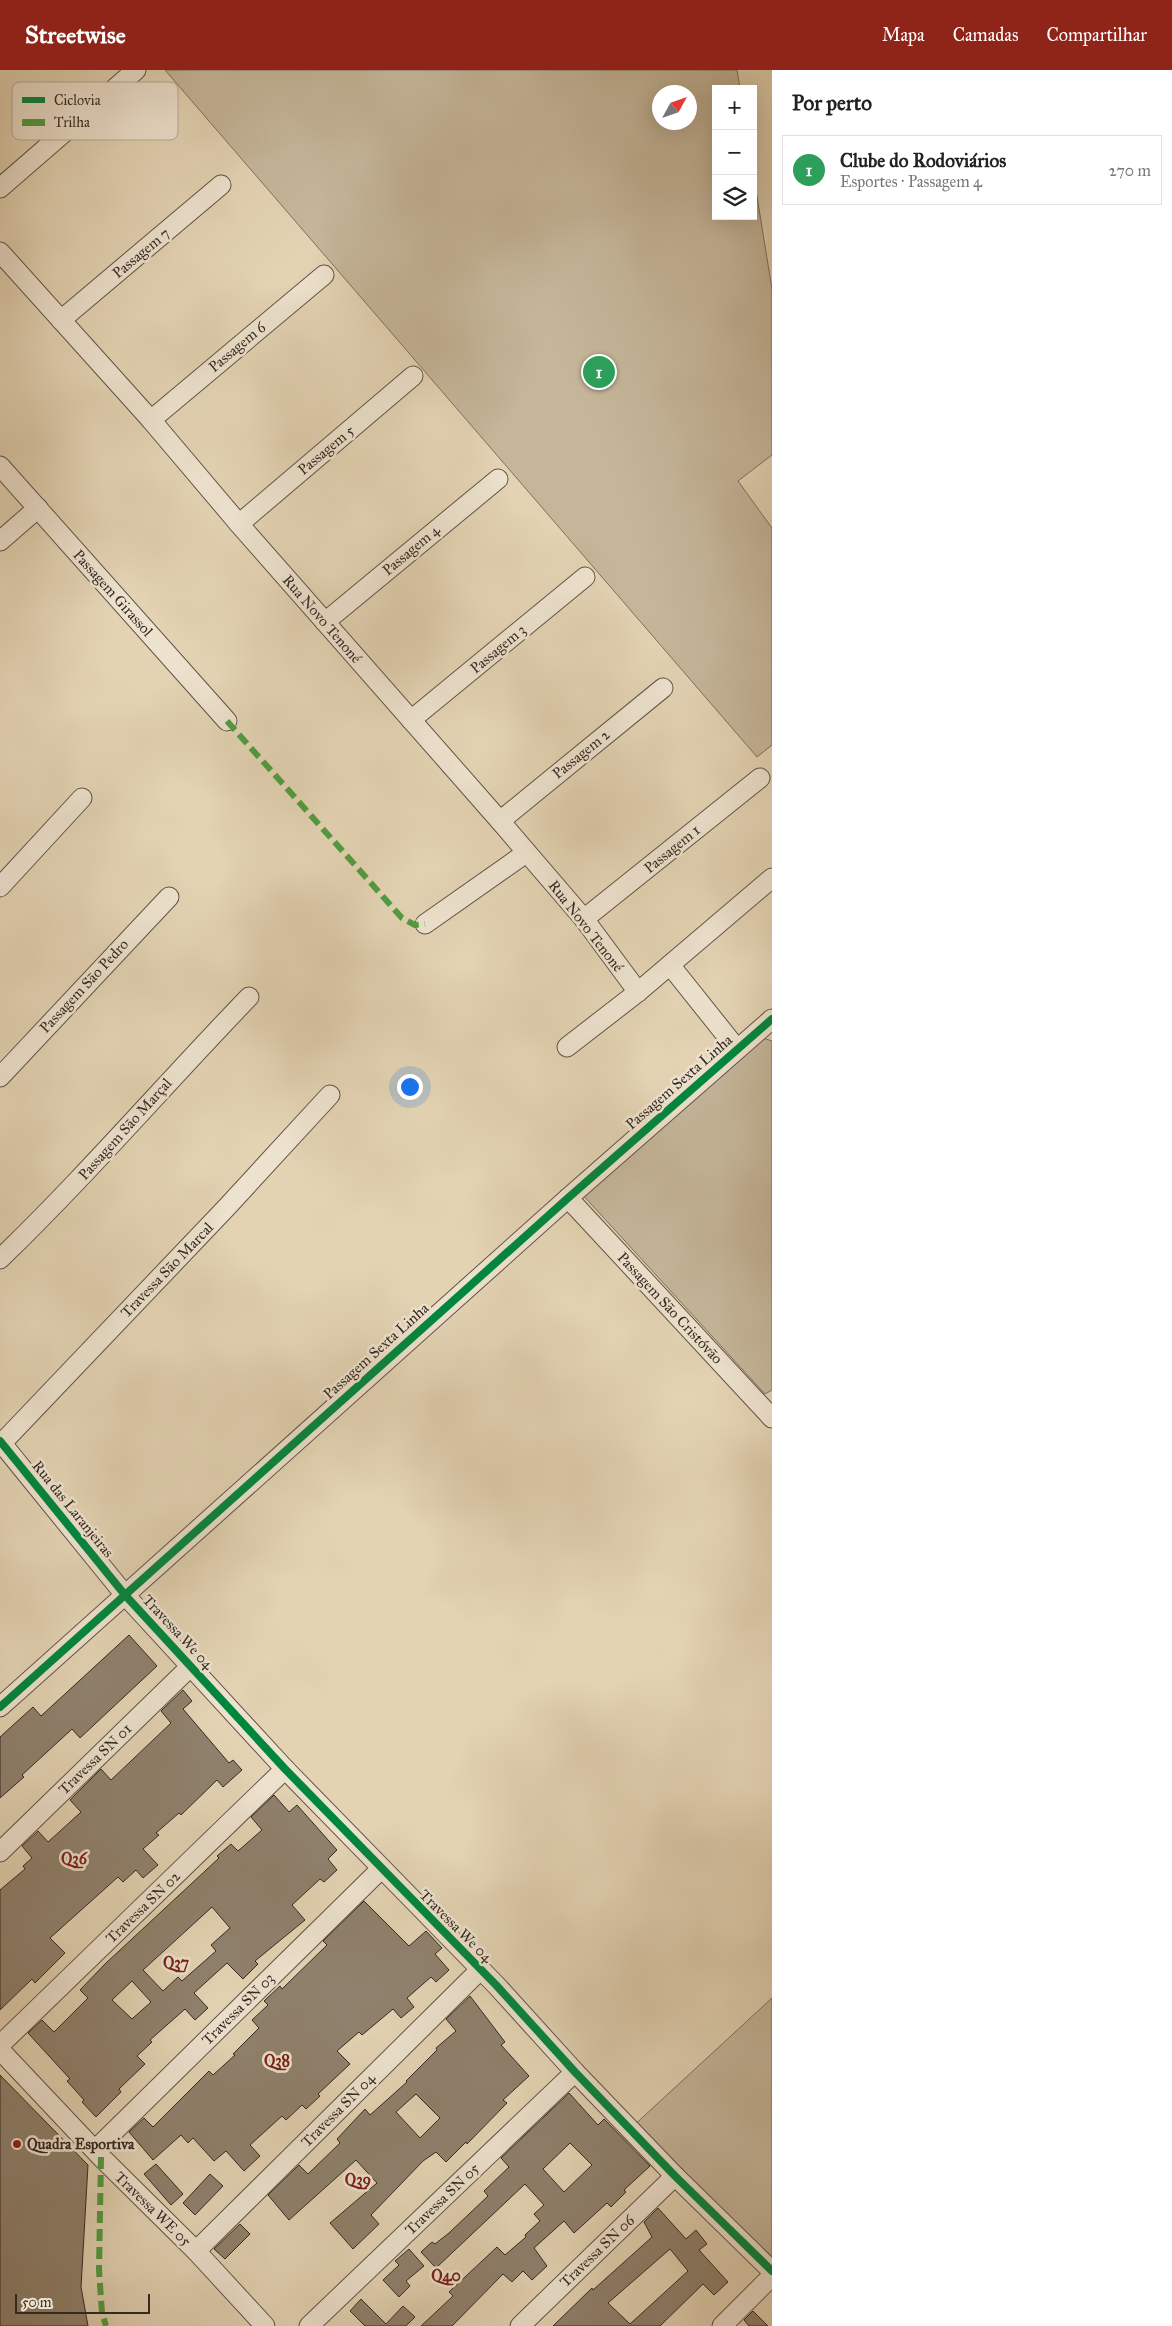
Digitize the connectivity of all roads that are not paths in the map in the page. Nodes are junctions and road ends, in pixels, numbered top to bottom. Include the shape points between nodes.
1 (136, 70) edge
2 (122, 82) edge
3 (55, 140) edge
4 (221, 185) dead end
5 (0, 188) edge
6 (0, 252) edge
7 (324, 275) dead end
8 (61, 320) junction
9 (413, 376) dead end
10 (151, 420) junction
11 (0, 466) edge
12 (498, 479) dead end
13 (38, 508) junction
14 (239, 524) junction
15 (0, 541) edge
16 (585, 577) dead end
17 (325, 622) junction
18 (662, 688) dead end
19 (411, 720) junction
20 (227, 721) dead end
21 (760, 778) dead end
22 (82, 798) dead end
23 (500, 821) junction
24 (526, 853) junction
25 (772, 878) edge
26 (0, 888) edge
27 (169, 897) dead end
28 (584, 919) junction
29 (425, 924) dead end
30 (670, 965) junction
31 (638, 992) junction
32 (248, 997) dead end
33 (772, 1019) edge
34 (567, 1047) dead end
35 (737, 1049) junction
36 (0, 1077) edge
37 (330, 1095) dead end
38 (568, 1198) junction
39 (0, 1259) edge
40 (772, 1418) edge
41 (1, 1442) edge
42 (125, 1595) junction
43 (191, 1666) junction
44 (0, 1707) edge
45 (285, 1769) junction
46 (0, 1852) edge
47 (381, 1869) junction
48 (480, 1970) junction
49 (0, 2044) edge
50 (0, 2050) edge
51 (574, 2072) junction
52 (95, 2150) junction
53 (675, 2176) junction
54 (196, 2251) junction
55 (772, 2271) edge
56 (772, 2276) edge
57 (265, 2326) edge
58 (309, 2326) edge
59 (520, 2326) edge
60 (722, 2326) edge

1 - 2 street
3 - 5 street
4 - 8 street, Passagem 7
6 - 8 street, Rua Novo Tenoné
7 - 10 street, Passagem 6
8 - 10 street, Rua Novo Tenoné
9 - 14 street, Passagem 5
10 - 14 street, Rua Novo Tenoné
11 - 13 street, Passagem Girassol
12 - 17 street, Passagem 4
13 - 15 street
13 - 20 street, Passagem Girassol
14 - 17 street, Rua Novo Tenoné
16 - 19 street, Passagem 3
17 - 19 street, Rua Novo Tenoné
18 - 23 street, Passagem 2
19 - 23 street, Rua Novo Tenoné
21 - 28 street, Passagem 1
22 - 26 street
23 - 24 street, Rua Novo Tenoné
24 - 28 street, Rua Novo Tenoné
24 - 29 street
25 - 30 street
27 - 36 street, Passagem São Pedro
28 - 31 street, Rua Novo Tenoné
30 - 31 street
30 - 35 street
31 - 34 street
32 - 39 street, Passagem São Marçal via 59,1202
33 - 35 street, Passagem Sexta Linha
35 - 38 street, Passagem Sexta Linha
37 - 41 street, Travessa São Marcal
38 - 40 street, Passagem São Cristóvão
38 - 42 street, Passagem Sexta Linha
41 - 42 street, Rua das Laranjeiras
42 - 43 street, Travessa We 04
42 - 44 street, Passagem Sexta Linha
43 - 45 street, Travessa We 04
43 - 46 street, Travessa SN 01
45 - 47 street, Travessa We 04
45 - 49 street, Travessa SN 02
47 - 48 street, Travessa We 04
47 - 52 street, Travessa SN 03
48 - 51 street, Travessa We 04
48 - 54 street, Travessa SN 04
50 - 52 street, Travessa WE 05
51 - 53 street, Travessa We 04
51 - 58 street, Travessa SN 05
52 - 54 street, Travessa WE 05
53 - 55 street, Travessa We 04
53 - 59 street, Travessa SN 06
54 - 57 street, Travessa WE 05
56 - 60 street

